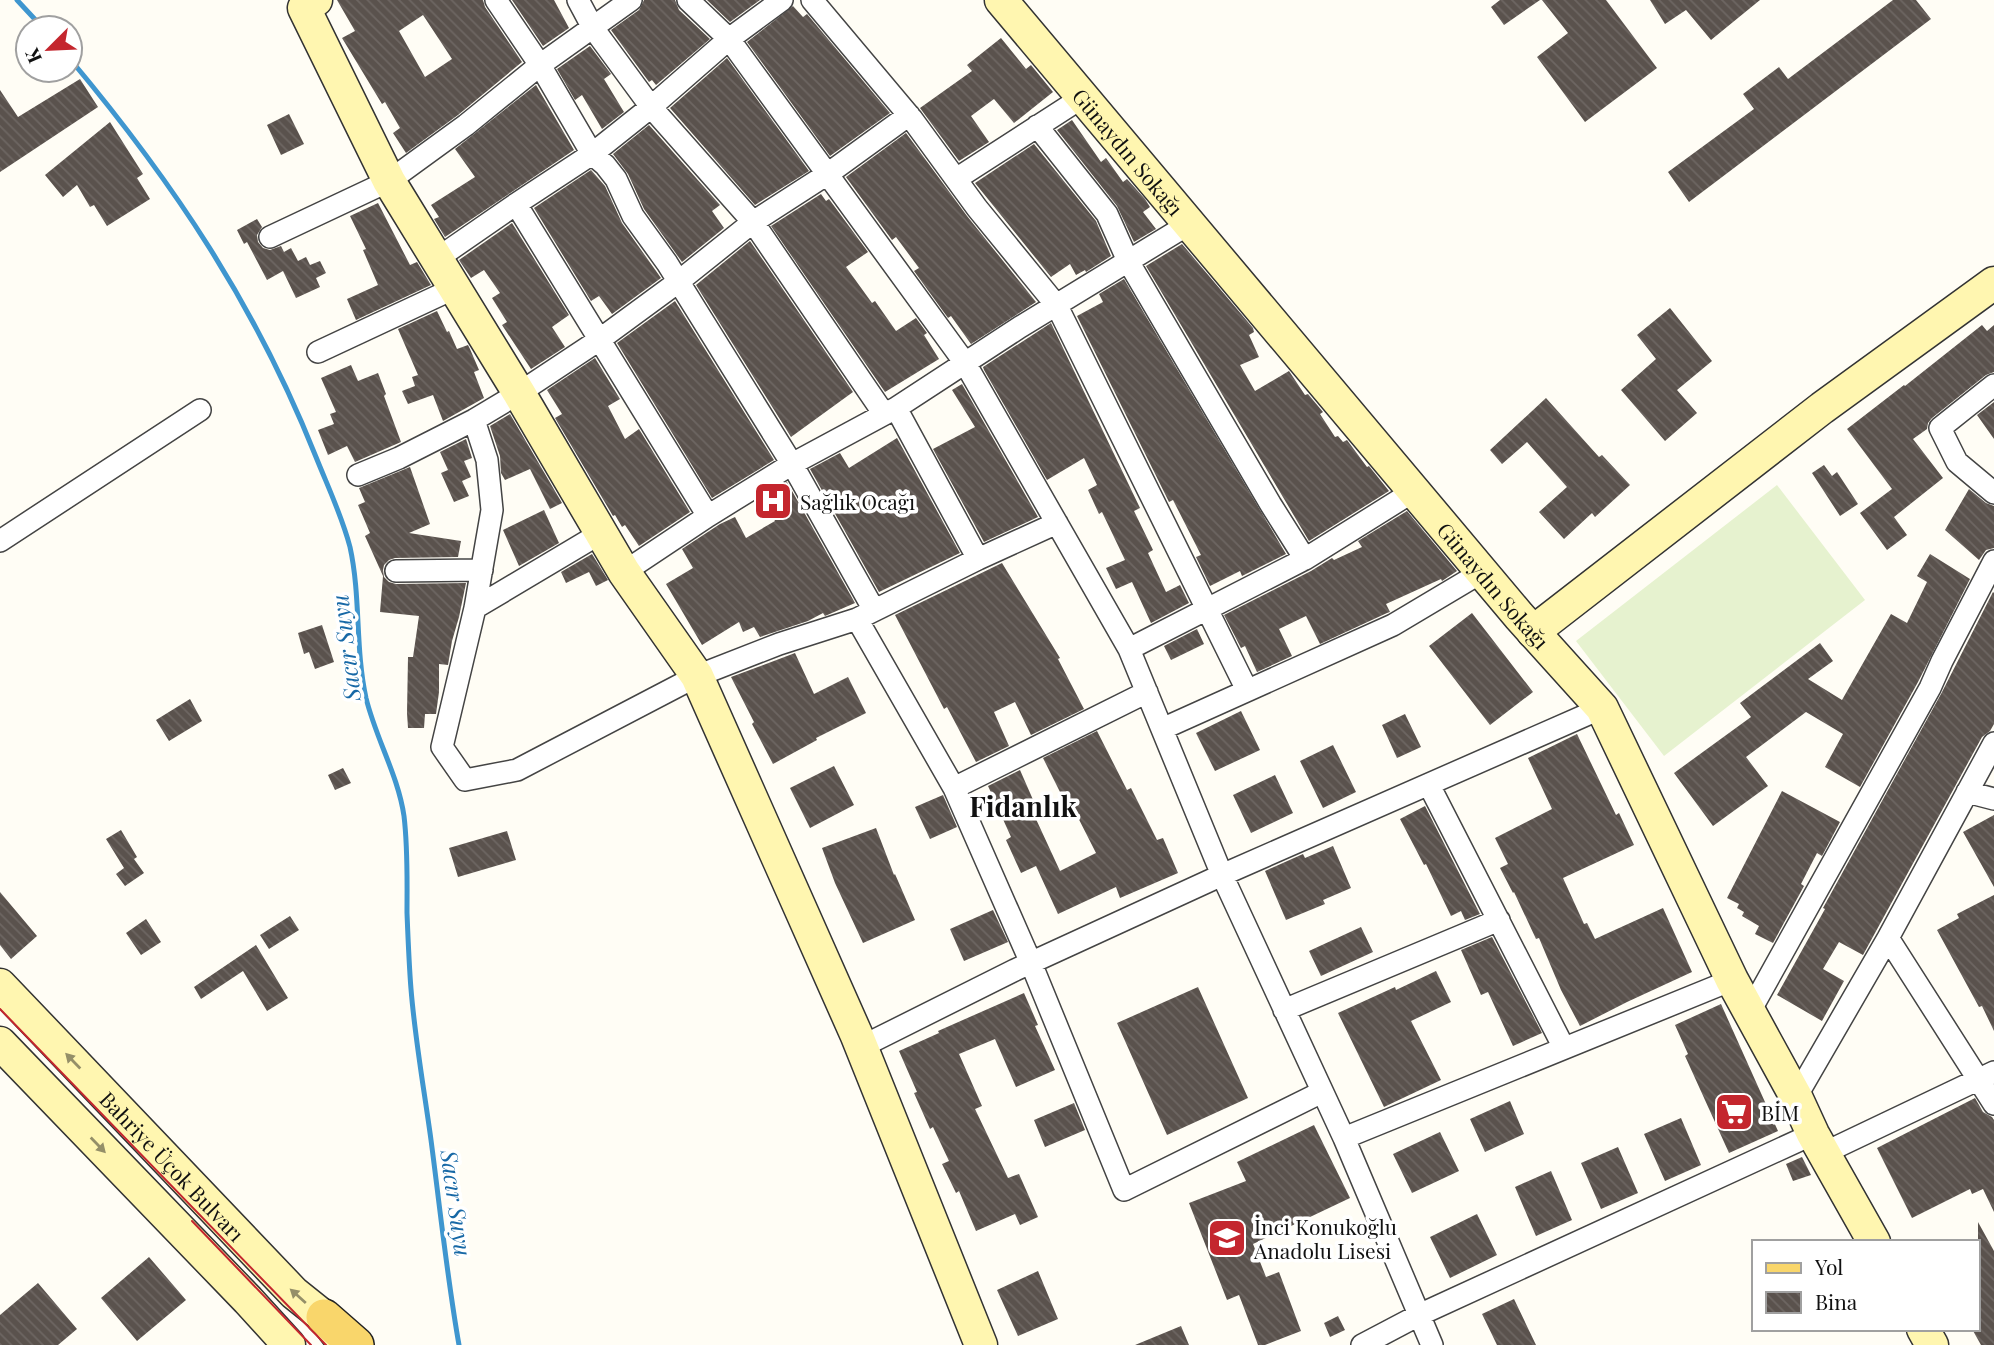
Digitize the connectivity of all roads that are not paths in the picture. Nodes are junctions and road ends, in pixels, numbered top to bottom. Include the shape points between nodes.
1 (316, 0) edge
2 (496, 0) edge
3 (578, 0) edge
4 (631, 0) edge
5 (688, 0) edge
6 (782, 0) edge
7 (812, 0) edge
8 (1001, 0) edge
9 (593, 28) junction
10 (729, 39) junction
11 (540, 65) junction
12 (1083, 97) junction
13 (651, 107) junction
14 (909, 115) junction
15 (1037, 126) junction
16 (592, 154) junction
17 (829, 173) junction
18 (956, 179) junction
19 (389, 181) junction
20 (516, 204) junction
21 (753, 222) junction
22 (1189, 224) junction
23 (270, 237) dead end
24 (438, 258) junction
25 (1128, 261) junction
26 (678, 282) junction
27 (1994, 283) edge
28 (455, 288) junction
29 (1057, 306) junction
30 (599, 340) junction
31 (318, 352) dead end
32 (965, 363) junction
33 (1994, 385) edge
34 (519, 393) junction
35 (200, 410) dead end
36 (890, 411) junction
37 (474, 420) junction
38 (792, 464) junction
39 (358, 475) dead end
40 (1414, 491) junction
41 (1994, 494) edge
42 (708, 516) junction
43 (1057, 523) junction
44 (601, 533) junction
45 (0, 541) edge
46 (978, 559) junction
47 (1305, 559) junction
48 (1994, 561) edge
49 (482, 570) junction
50 (397, 571) dead end
51 (624, 572) junction
52 (1482, 572) junction
53 (475, 608) junction
54 (1208, 609) junction
55 (866, 614) junction
56 (1533, 632) junction
57 (1129, 649) junction
58 (697, 676) junction
59 (1248, 690) junction
60 (1147, 692) junction
61 (1602, 708) junction
62 (1163, 729) junction
63 (1994, 743) edge
64 (1429, 785) junction
65 (954, 788) junction
66 (1967, 792) junction
67 (1994, 799) edge
68 (1222, 875) junction
69 (1499, 920) junction
70 (1888, 938) junction
71 (1031, 963) junction
72 (1732, 980) junction
73 (0, 985) edge
74 (1284, 1010) junction
75 (1749, 1013) junction
76 (0, 1043) edge
77 (861, 1047) junction
78 (1564, 1048) junction
79 (1987, 1076) edge
80 (1322, 1092) junction
81 (1796, 1097) junction
82 (1994, 1104) edge
83 (1344, 1138) junction
84 (1819, 1144) junction
85 (1873, 1240) edge
86 (1419, 1315) junction
87 (324, 1317) junction
88 (289, 1345) edge
89 (345, 1345) edge
90 (356, 1345) edge
91 (981, 1345) edge
92 (1362, 1345) edge
93 (1432, 1345) edge

1 - 19 street via 304,8
2 - 11 street
3 - 9 street
4 - 9 street
5 - 10 street
6 - 10 street
7 - 14 street
8 - 12 street, Günaydın Sokağı
9 - 11 street
9 - 13 street
10 - 13 street
10 - 17 street
11 - 16 street
11 - 19 street
12 - 15 street
12 - 22 street, Günaydın Sokağı
13 - 16 street
13 - 21 street
14 - 17 street
14 - 18 street
15 - 18 street
15 - 25 street via 1107,214
16 - 20 street
16 - 26 street via 616,179 633,216
17 - 21 street
17 - 32 street
18 - 29 street
19 - 23 street
19 - 24 street
20 - 24 street
20 - 30 street
21 - 26 street
21 - 36 street
22 - 25 street
22 - 40 street, Günaydın Sokağı
24 - 28 street
25 - 29 street
25 - 47 street
26 - 30 street
26 - 38 street
27 - 56 street via 1822,408
28 - 31 street
28 - 34 street
29 - 32 street
29 - 54 street
30 - 34 street
30 - 42 street
32 - 36 street
32 - 43 street
33 - 41 street via 1940,428 1957,462
34 - 37 street
34 - 44 street
35 - 45 street
36 - 38 street
36 - 46 street
37 - 39 street
37 - 49 street via 487,460 492,510
38 - 42 street
38 - 55 street
40 - 47 street
40 - 52 street, Günaydın Sokağı
42 - 51 street
43 - 46 street
43 - 57 street
44 - 51 street
44 - 53 street
46 - 55 street
47 - 54 street
48 - 75 street via 1930,688
49 - 50 street
49 - 53 street
51 - 58 street
52 - 56 street, Günaydın Sokağı
52 - 59 street via 1393,625
53 - 58 street via 442,747 465,780 517,770
54 - 57 street
54 - 59 street
55 - 58 street
55 - 65 street
56 - 61 street, Günaydın Sokağı
57 - 60 street
58 - 77 street
59 - 62 street
60 - 62 street
60 - 65 street
61 - 64 street
61 - 72 street, Günaydın Sokağı
62 - 68 street
63 - 66 street
64 - 68 street
64 - 69 street
65 - 71 street
66 - 67 street
66 - 70 street
68 - 71 street
68 - 74 street
69 - 74 street
69 - 78 street
70 - 79 street
70 - 81 street
71 - 77 street
71 - 80 street via 1124,1190
72 - 75 street, Günaydın Sokağı
72 - 78 street
87 -> 73 street, Bahriye Üçok Bulvarı via 294,1293
74 - 80 street
75 - 81 street, Günaydın Sokağı
76 -> 88 street, Bahriye Üçok Bulvarı
77 - 91 street
78 - 83 street
79 - 82 street
79 - 84 street
80 - 83 street
81 - 84 street, Günaydın Sokağı
83 - 86 street
84 - 85 street, Günaydın Sokağı
84 - 86 street
86 - 92 street
86 - 93 street
87 - 89 street, Bahriye Üçok Bulvarı
87 - 90 main road

